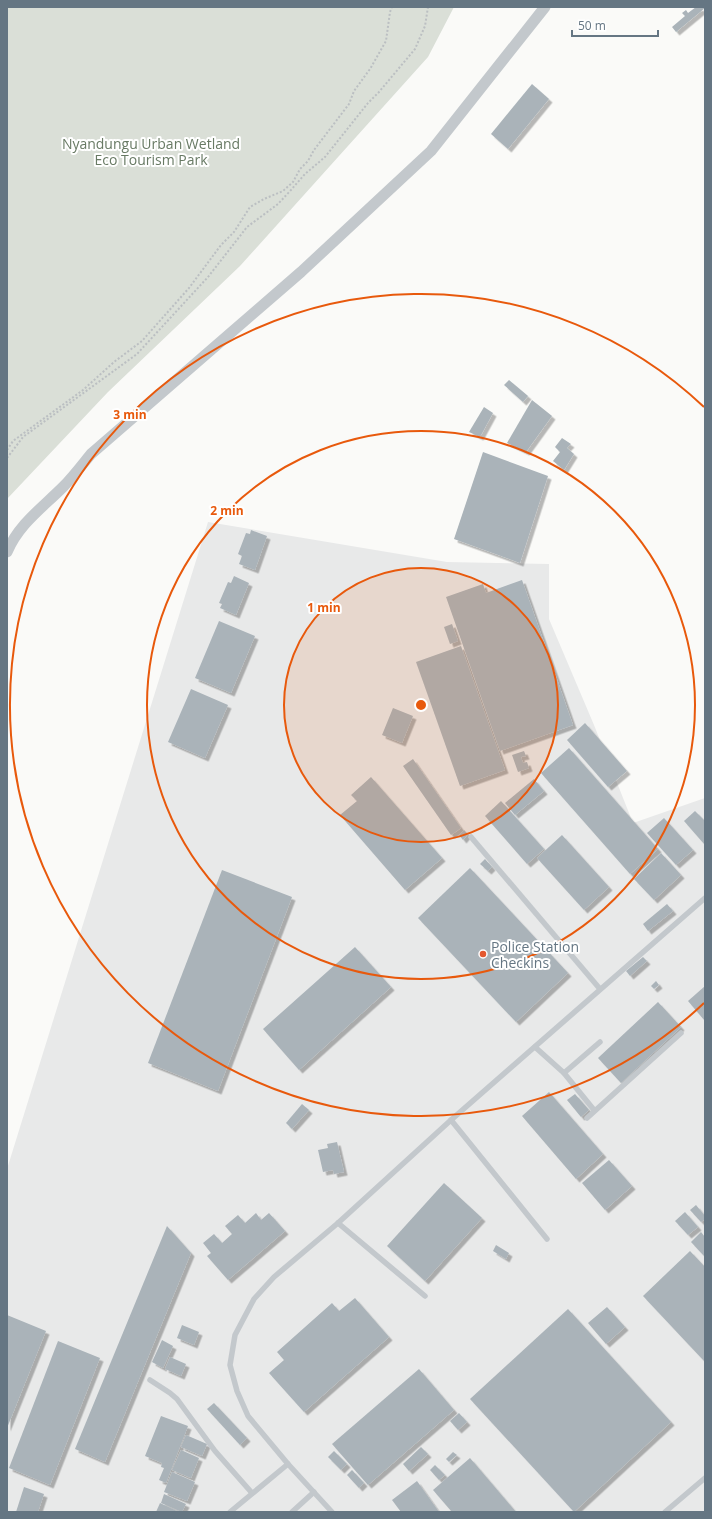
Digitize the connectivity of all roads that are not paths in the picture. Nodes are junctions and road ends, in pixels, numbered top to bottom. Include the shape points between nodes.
1 (545, 7) edge
2 (7, 552) edge
3 (471, 837) dead end
4 (705, 898) edge
5 (600, 989) junction
6 (682, 1033) dead end
7 (600, 1042) dead end
8 (535, 1047) junction
9 (564, 1073) junction
10 (594, 1110) junction
11 (588, 1118) dead end
12 (451, 1120) junction
13 (338, 1223) junction
14 (547, 1239) dead end
15 (425, 1296) dead end
16 (150, 1380) dead end
17 (288, 1464) junction
18 (705, 1478) edge
19 (314, 1492) junction
20 (252, 1494) junction
21 (230, 1512) edge
22 (292, 1512) edge
23 (332, 1512) edge
24 (665, 1512) edge

1 - 2 street via 431,151 301,272 91,454 64,486 27,520
3 - 5 lane
4 - 5 lane
5 - 8 lane
6 - 10 lane
7 - 9 lane
8 - 9 lane
8 - 12 lane
9 - 10 lane
10 - 11 lane
12 - 13 lane
12 - 14 lane
13 - 15 lane
13 - 17 lane via 274,1277 254,1299 235,1335 230,1365 237,1392 248,1416
16 - 20 lane via 176,1399 215,1451
17 - 19 lane
17 - 20 lane
18 - 24 lane
19 - 22 lane
19 - 23 lane
20 - 21 lane

